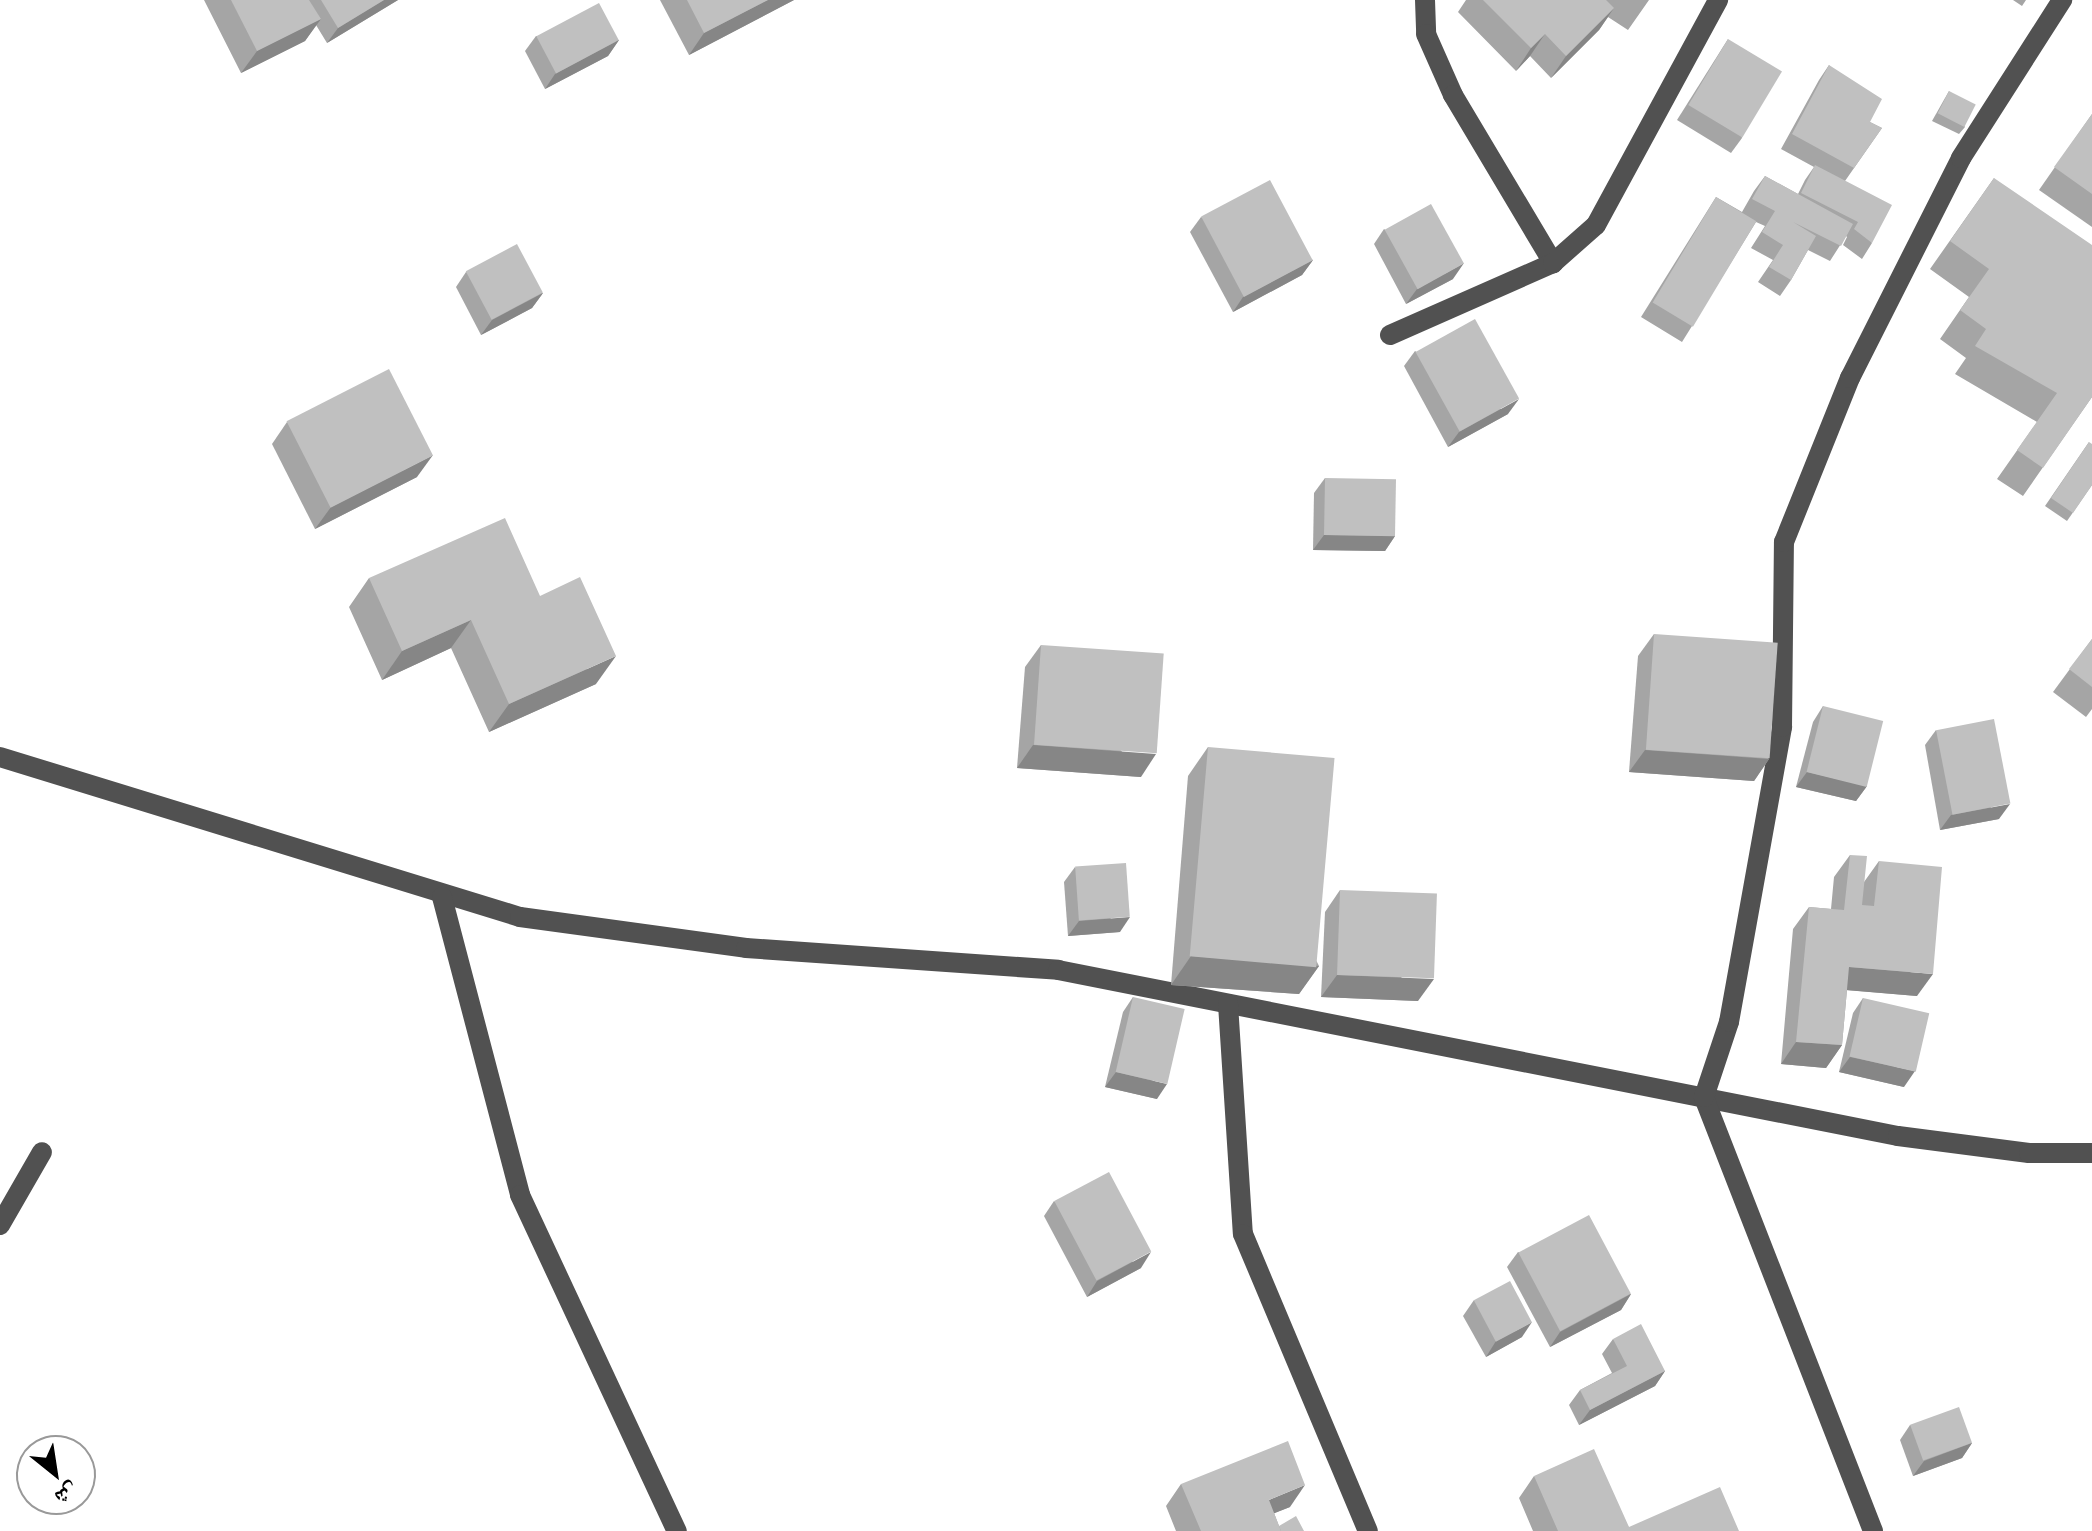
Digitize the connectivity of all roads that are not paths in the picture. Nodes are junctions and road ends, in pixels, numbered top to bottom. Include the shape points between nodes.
1 (1425, 0) edge
2 (1718, 0) edge
3 (2062, 0) edge
4 (1553, 263) junction
5 (1390, 335) dead end
6 (0, 757) edge
7 (442, 897) junction
8 (1228, 1004) junction
9 (1704, 1097) junction
10 (42, 1152) dead end
11 (2092, 1153) edge
12 (0, 1225) edge
13 (677, 1531) edge
14 (1368, 1531) edge
15 (1873, 1531) edge

1 - 4 street via 1426,34 1453,95
2 - 4 street via 1596,225
3 - 9 street via 1961,158 1850,378 1784,542 1782,727 1729,1022
4 - 5 street
6 - 7 street
7 - 8 street via 520,917 746,948 1058,970
7 - 13 street via 520,1195
8 - 9 street
8 - 14 street via 1243,1234
9 - 11 street via 1898,1136
9 - 15 street
10 - 12 street

